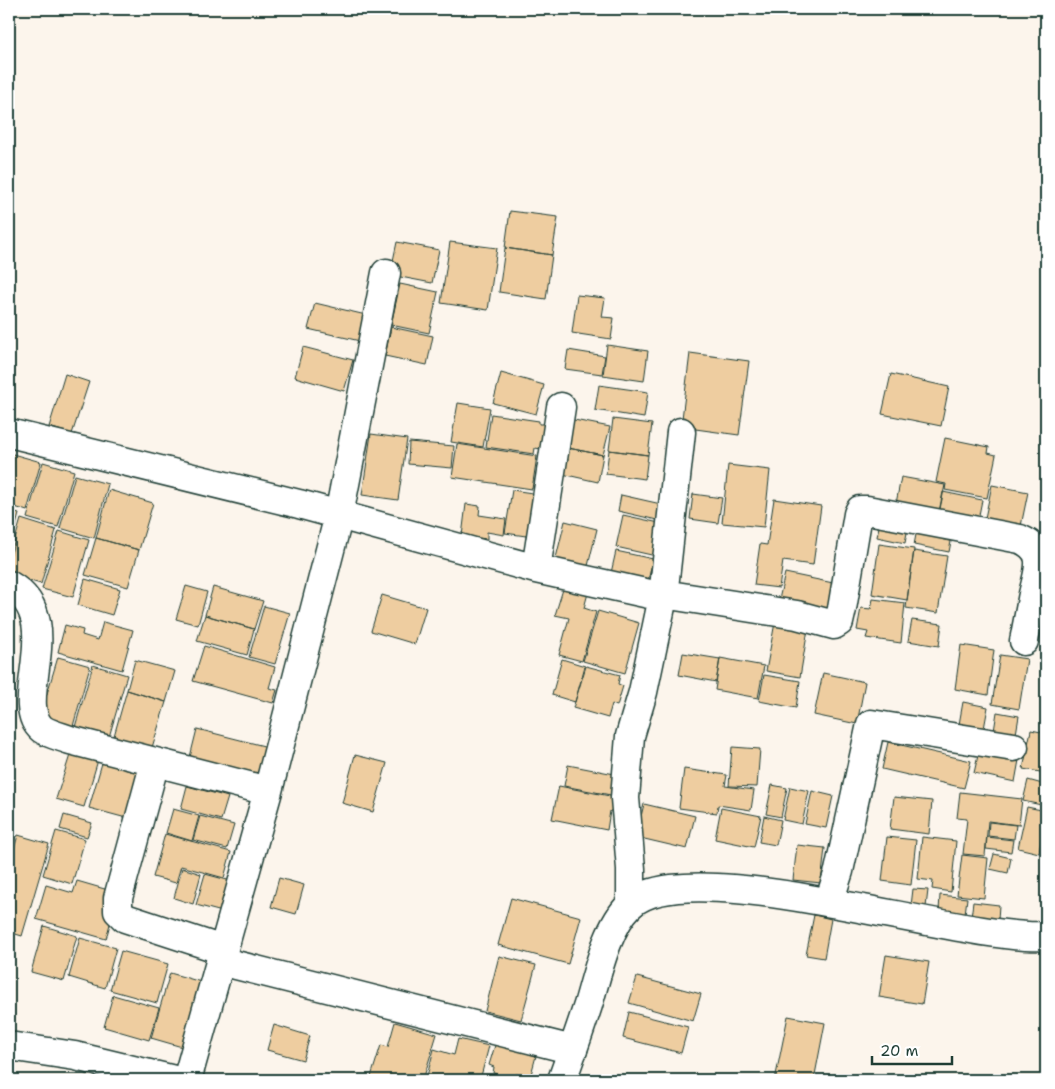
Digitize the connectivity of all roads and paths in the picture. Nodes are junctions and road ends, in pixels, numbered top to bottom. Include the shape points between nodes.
1 (386, 273) dead end
2 (561, 407) dead end
3 (681, 432) dead end
4 (9, 433) edge
5 (339, 515) junction
6 (536, 569) junction
7 (9, 585) edge
8 (663, 595) junction
9 (1039, 601) edge
10 (1024, 641) dead end
11 (1014, 747) dead end
12 (155, 762) junction
13 (268, 792) junction
14 (829, 902) junction
15 (631, 904) junction
16 (1046, 936) edge
17 (222, 956) junction
18 (9, 1046) edge
19 (573, 1050) junction
20 (175, 1080) edge
21 (187, 1080) edge
22 (562, 1080) edge

1 - 5 street
2 - 6 street
3 - 8 street
4 - 5 street
5 - 6 street
5 - 13 street
6 - 8 street
7 - 12 street via 28,601 37,621 32,705 35,721 42,730
8 - 9 street via 797,615 834,625 839,622 858,514 860,510 867,510 1020,539 1032,545 1038,552
8 - 15 street via 643,692 630,736 625,798
9 - 10 street
11 - 14 street via 871,724 839,871
12 - 13 street
12 - 17 street via 118,898 118,911 125,918
13 - 17 street
14 - 15 street via 712,886 676,888 651,894
14 - 16 street via 1025,938
15 - 19 street via 606,948
17 - 19 street
17 - 21 street
18 - 20 street via 75,1056
19 - 22 street

